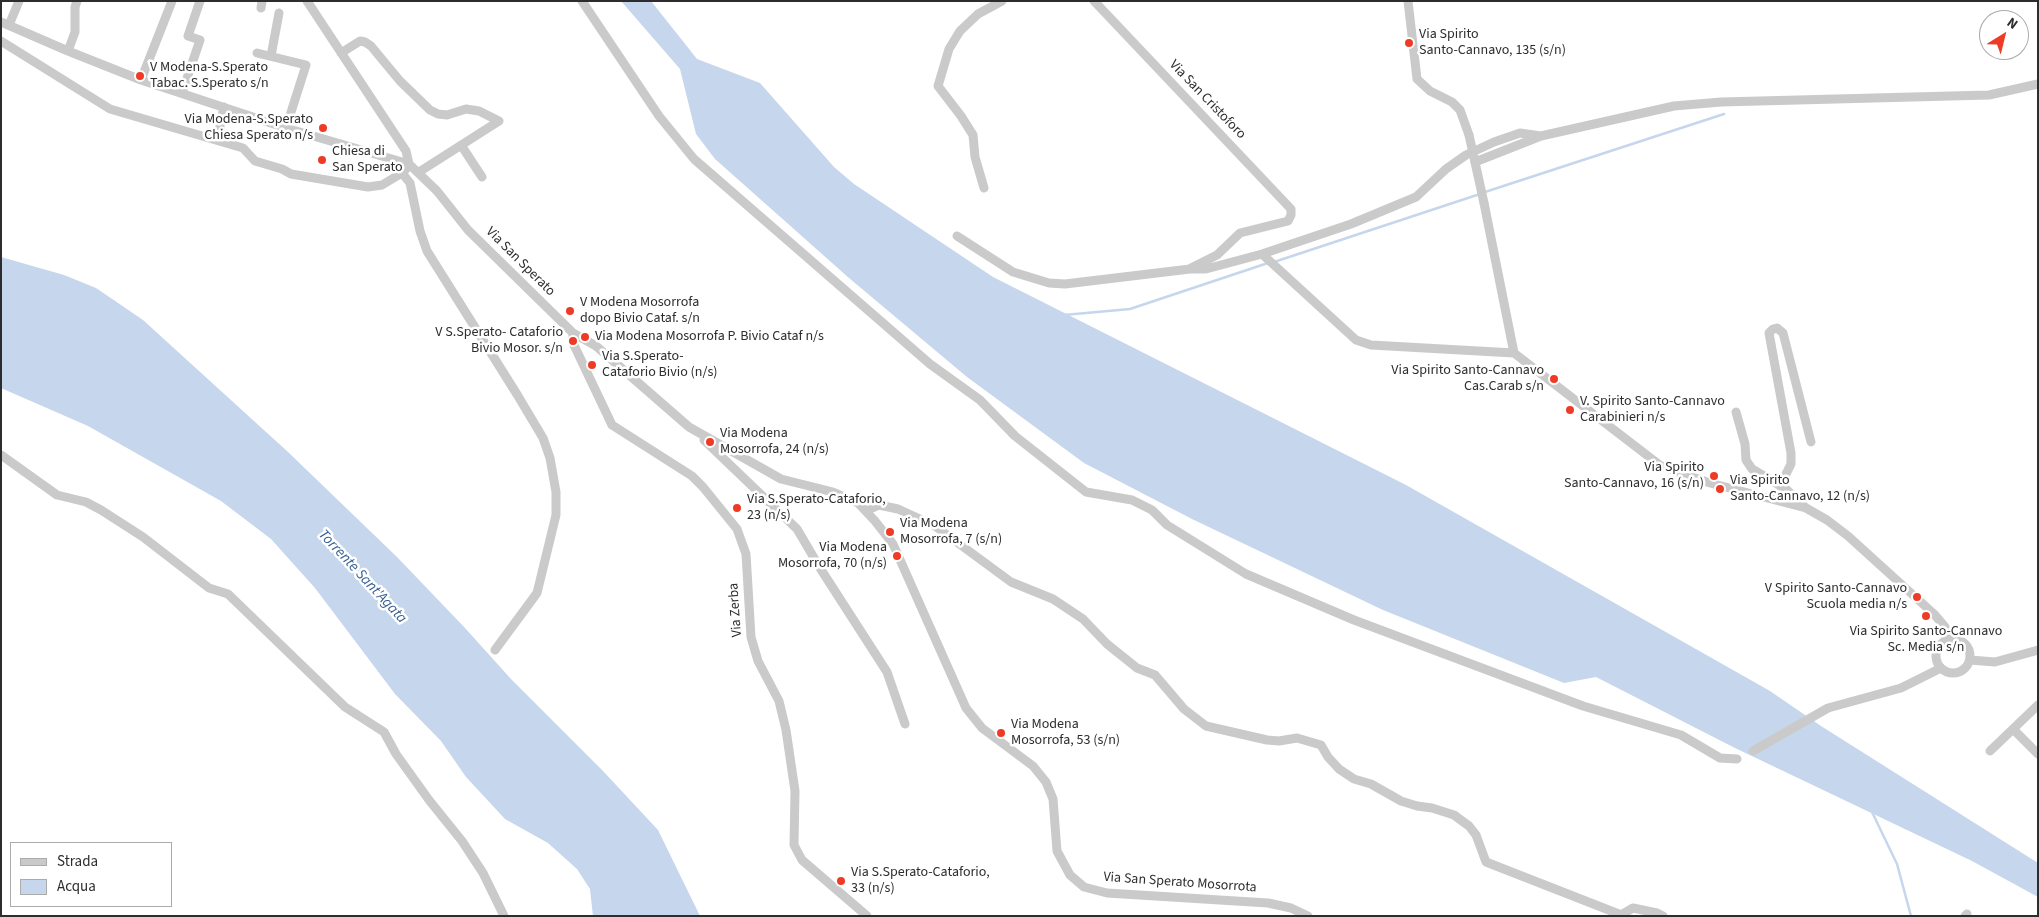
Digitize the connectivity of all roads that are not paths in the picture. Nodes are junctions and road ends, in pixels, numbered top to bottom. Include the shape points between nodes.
1 (19, 1) edge
2 (77, 1) edge
3 (172, 1) edge
4 (200, 1) edge
5 (307, 1) edge
6 (582, 1) edge
7 (1002, 1) edge
8 (1094, 1) edge
9 (1408, 1) edge
10 (279, 13) dead end
11 (5, 24) edge
12 (1, 40) edge
13 (68, 52) junction
14 (256, 53) dead end
15 (341, 53) junction
16 (271, 56) junction
17 (142, 80) junction
18 (2037, 87) edge
19 (182, 93) junction
20 (224, 107) junction
21 (286, 128) junction
22 (1541, 136) junction
23 (216, 140) junction
24 (461, 145) junction
25 (1475, 162) junction
26 (409, 164) junction
27 (419, 172) junction
28 (402, 173) junction
29 (482, 177) dead end
30 (984, 188) dead end
31 (957, 236) dead end
32 (1265, 256) junction
33 (1190, 269) junction
34 (573, 333) junction
35 (1514, 353) junction
36 (1736, 412) dead end
37 (690, 427) junction
38 (1811, 442) dead end
39 (1, 455) edge
40 (1780, 486) junction
41 (1806, 508) junction
42 (866, 511) junction
43 (1946, 640) junction
44 (496, 650) dead end
45 (2038, 650) edge
46 (1970, 660) junction
47 (1941, 668) junction
48 (2038, 705) edge
49 (905, 724) dead end
50 (2013, 729) junction
51 (1753, 751) dead end
52 (1990, 751) dead end
53 (2038, 754) edge
54 (1737, 759) dead end
55 (1292, 912) edge
56 (1622, 915) edge
57 (504, 916) edge
58 (867, 916) edge
59 (1308, 916) edge
60 (1663, 916) edge

1 - 11 street
2 - 13 street via 75,32
3 - 17 street
4 - 19 street via 188,36 200,40
5 - 15 street
6 - 54 street via 659,116 694,159 930,364 980,400 1015,436 1086,492 1132,500 1152,510 1166,525 1246,574 1354,620 1583,706 1681,735 1720,758
7 - 30 street via 978,14 960,31 949,49 938,86 973,135 974,158
8 - 33 street, Via San Cristoforo via 1291,209 1288,221 1240,233 1216,255
9 - 25 street, bridge via 1417,79 1460,110
10 - 16 street
11 - 13 street
12 - 23 street via 110,109
13 - 17 street
14 - 16 street
15 - 24 street via 360,41 365,42 430,110 447,115 466,109 479,111 499,121
15 - 26 street via 406,151
16 - 21 street via 306,65
17 - 19 street
18 - 22 street via 1989,95 1674,106
19 - 20 street
20 - 21 street
20 - 23 street
21 - 26 street
22 - 25 street
22 - 32 street via 1520,134 1494,142 1446,169 1416,197
23 - 28 street via 243,148 255,161 301,176 368,188 382,185
24 - 27 street
24 - 29 street
25 - 35 street, bridge
26 - 27 street, Via San Sperato
26 - 28 street
27 - 34 street, Via San Sperato via 468,230
28 - 44 street via 410,183 427,250 518,396 550,458 556,515 537,593
31 - 33 street via 1013,272 1049,283 1065,284
32 - 33 street via 1206,269
32 - 35 street via 1356,340 1371,346
34 - 37 street, Via San Sperato via 596,346
34 - 58 street, Via Zerba via 573,343 612,425 692,476 737,529 746,554 751,637 758,661 779,701 786,730 795,791 794,846 802,860
35 - 41 street via 1661,466 1703,481
36 - 40 street via 1746,460 1752,468
37 - 42 street, Via San Sperato Mosorrota via 781,479 834,492 858,503
37 - 49 street via 797,529 887,672
38 - 40 street via 1783,333 1773,329 1769,333 1792,453 1791,464
39 - 57 street via 57,495 86,502 101,510 144,537 209,588 228,594 345,707 384,732 396,754 483,873
40 - 41 street
41 - 43 street via 1848,536 1934,614 1945,627
42 - 55 street, Via San Sperato Mosorrota via 893,544 966,708 982,728 1033,766 1046,782 1053,799 1057,850 1070,875 1084,887 1107,893 1268,903
42 - 56 street via 878,505 898,509 935,526 1011,582 1053,599 1083,619 1137,668 1155,675 1184,709 1206,726 1267,740 1297,738 1321,745 1339,769 1354,779 1371,784 1401,802 1454,815 1476,836 1486,862
43 - 46 street via 1961,641 1967,646
43 - 47 street via 1936,653 1936,661
45 - 46 street via 1995,662
46 - 47 street via 1967,667 1954,674
47 - 51 street via 1901,688 1828,708
48 - 50 street
50 - 52 street
50 - 53 street
55 - 59 street, Via San Sperato Mosorrota
56 - 60 street via 1633,908

